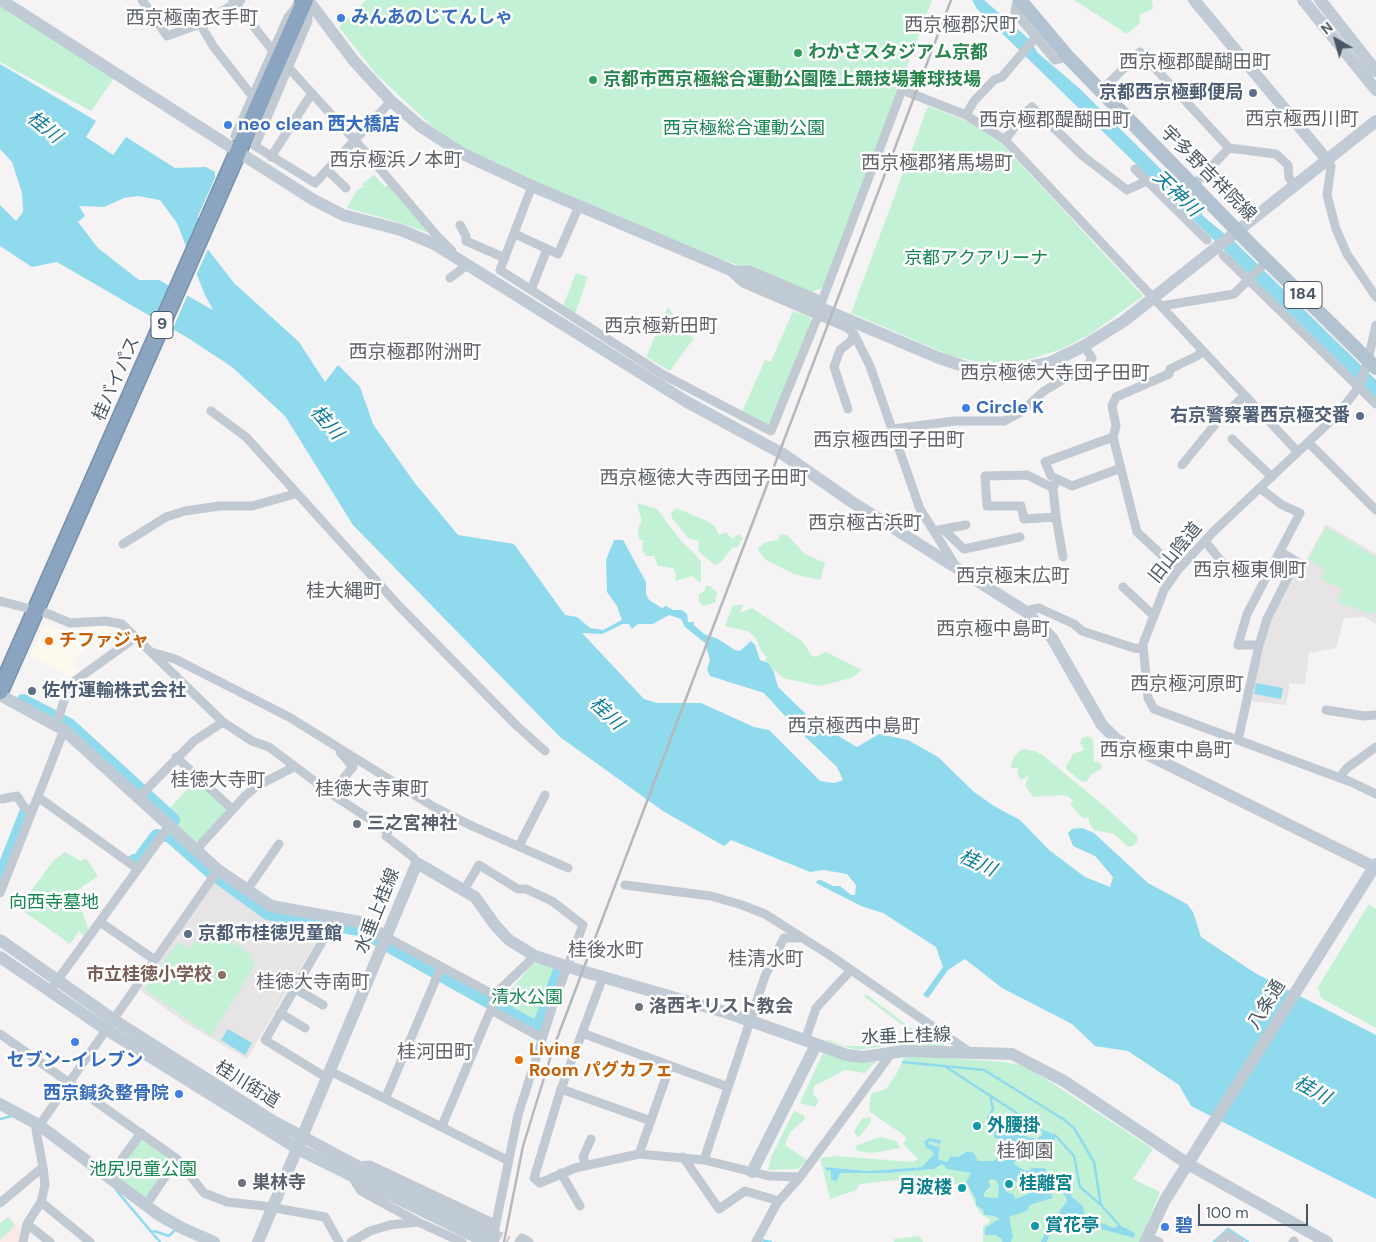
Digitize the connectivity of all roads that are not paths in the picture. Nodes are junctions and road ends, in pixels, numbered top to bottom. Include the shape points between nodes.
1 (1, 0) edge
2 (142, 0) edge
3 (306, 0) edge
4 (1019, 0) edge
5 (1194, 0) edge
6 (1303, 0) edge
7 (1320, 0) edge
8 (236, 1) edge
9 (200, 24) junction
10 (1034, 39) junction
11 (273, 51) junction
12 (1068, 57) junction
13 (288, 67) junction
14 (1376, 71) edge
15 (1376, 90) edge
16 (1101, 92) junction
17 (312, 93) junction
18 (253, 97) junction
19 (391, 101) junction
20 (966, 115) junction
21 (1376, 121) edge
22 (354, 140) junction
23 (1005, 140) junction
24 (1229, 148) junction
25 (236, 150) junction
26 (271, 157) junction
27 (1327, 160) junction
28 (1134, 169) dead end
29 (327, 170) junction
30 (1147, 181) junction
31 (532, 186) junction
32 (1193, 186) junction
33 (1294, 186) junction
34 (346, 188) dead end
35 (579, 206) junction
36 (460, 225) dead end
37 (1235, 233) junction
38 (515, 234) junction
39 (1215, 247) junction
40 (547, 249) junction
41 (505, 258) junction
42 (1265, 263) junction
43 (467, 265) junction
44 (728, 269) junction
45 (450, 278) dead end
46 (1249, 279) junction
47 (531, 290) junction
48 (1376, 296) edge
49 (1157, 302) junction
50 (818, 316) junction
51 (1376, 325) edge
52 (854, 334) junction
53 (1084, 346) junction
54 (1203, 351) junction
55 (1370, 364) edge
56 (1359, 387) junction
57 (1244, 395) junction
58 (1376, 404) edge
59 (848, 409) dead end
60 (211, 410) dead end
61 (893, 429) junction
62 (1113, 437) junction
63 (1232, 438) dead end
64 (1308, 442) junction
65 (1298, 452) junction
66 (1182, 465) dead end
67 (1120, 468) junction
68 (1272, 476) junction
69 (1057, 479) junction
70 (1053, 488) junction
71 (1260, 488) junction
72 (295, 494) junction
73 (1376, 510) edge
74 (1056, 517) junction
75 (966, 525) dead end
76 (939, 530) junction
77 (1020, 537) dead end
78 (1205, 541) junction
79 (123, 544) dead end
80 (1281, 552) junction
81 (1062, 557) dead end
82 (957, 568) junction
83 (1178, 570) junction
84 (1237, 576) dead end
85 (1123, 587) dead end
86 (0, 601) edge
87 (36, 611) junction
88 (1025, 611) junction
89 (1152, 615) junction
90 (136, 637) junction
91 (1258, 645) junction
92 (1143, 648) junction
93 (151, 652) junction
94 (0, 693) edge
95 (1326, 710) dead end
96 (1376, 715) edge
97 (223, 722) junction
98 (59, 723) junction
99 (1238, 740) junction
100 (1376, 747) edge
101 (338, 748) junction
102 (546, 751) dead end
103 (176, 758) junction
104 (294, 767) junction
105 (1339, 778) junction
106 (330, 793) junction
107 (142, 794) junction
108 (1376, 794) edge
109 (545, 795) dead end
110 (38, 798) junction
111 (2, 799) dead end
112 (232, 809) junction
113 (32, 812) junction
114 (169, 826) junction
115 (279, 844) dead end
116 (519, 846) junction
117 (196, 850) junction
118 (417, 862) junction
119 (138, 868) junction
120 (568, 868) dead end
121 (1374, 868) edge
122 (216, 873) junction
123 (625, 885) dead end
124 (247, 890) junction
125 (464, 890) junction
126 (0, 893) edge
127 (100, 922) junction
128 (334, 922) junction
129 (802, 938) junction
130 (0, 940) edge
131 (385, 941) junction
132 (535, 956) junction
133 (0, 957) edge
134 (155, 960) junction
135 (568, 966) junction
136 (852, 970) junction
137 (439, 971) junction
138 (603, 977) junction
139 (58, 980) junction
140 (294, 988) junction
141 (50, 991) junction
142 (493, 1003) junction
143 (323, 1005) dead end
144 (280, 1012) junction
145 (751, 1020) junction
146 (110, 1025) junction
147 (305, 1028) dead end
148 (582, 1033) junction
149 (0, 1034) edge
150 (542, 1038) junction
151 (811, 1043) junction
152 (893, 1051) junction
153 (971, 1053) junction
154 (670, 1066) junction
155 (328, 1075) junction
156 (70, 1083) junction
157 (728, 1087) junction
158 (561, 1089) junction
159 (386, 1097) junction
160 (0, 1104) edge
161 (651, 1121) junction
162 (442, 1126) junction
163 (38, 1127) junction
164 (141, 1133) junction
165 (591, 1139) dead end
166 (300, 1143) junction
167 (639, 1154) junction
168 (683, 1157) junction
169 (177, 1159) junction
170 (507, 1160) junction
171 (704, 1160) junction
172 (1190, 1161) junction
173 (586, 1165) junction
174 (43, 1167) junction
175 (354, 1172) junction
176 (752, 1172) junction
177 (561, 1173) junction
178 (109, 1177) junction
179 (800, 1177) junction
180 (41, 1202) junction
181 (779, 1202) junction
182 (0, 1203) edge
183 (146, 1205) junction
184 (580, 1206) dead end
185 (272, 1207) junction
186 (418, 1222) junction
187 (27, 1224) junction
188 (491, 1236) edge
189 (1151, 1240) edge
190 (23, 1242) edge
191 (50, 1242) edge
192 (90, 1242) edge
193 (214, 1242) edge
194 (258, 1242) edge
195 (339, 1242) edge
196 (351, 1242) edge
197 (462, 1242) edge
198 (756, 1242) edge
199 (1220, 1242) edge
200 (1239, 1242) edge
201 (1326, 1242) edge

1 - 25 street
2 - 9 street via 165,35
3 - 11 street via 288,16
3 - 13 street via 308,21
3 - 19 street via 354,61
3 - 25 highway, 桂バイパス / 9
4 - 10 street via 1015,12
4 - 12 main road, 宇多野吉祥院線 / 184
5 - 27 street
6 - 15 street
7 - 14 street
8 - 9 street
8 - 11 street
9 - 18 street
10 - 12 street via 1055,60
10 - 20 street via 1002,77 994,80 974,101
11 - 18 street
12 - 16 main road, 宇多野吉祥院線 / 184
13 - 17 street
13 - 26 street via 254,144
16 - 24 street via 1140,52
16 - 32 main road, 宇多野吉祥院線 / 184
17 - 22 street
17 - 26 street
18 - 25 street
19 - 22 street
19 - 31 street via 420,126 463,154
20 - 23 street
20 - 44 street via 902,90 822,301 749,270
21 - 27 street
22 - 29 street
22 - 43 street via 437,236
23 - 30 street via 1032,107 1083,156 1127,190
23 - 49 street
24 - 32 street
24 - 33 street via 1276,154 1288,165 1289,178
25 - 43 street via 328,208 416,236
25 - 87 highway, 桂バイパス / 9
26 - 29 street via 314,184
27 - 33 street
27 - 48 street via 1331,166 1327,195 1336,229 1343,247
28 - 30 street
29 - 34 street
30 - 39 street
31 - 35 street
31 - 38 street
32 - 37 main road, 宇多野吉祥院線 / 184
33 - 37 street
35 - 40 street via 558,254
35 - 44 street
36 - 41 street via 466,241
37 - 39 street
37 - 42 main road, 宇多野吉祥院線 / 184
38 - 40 street
38 - 41 street
39 - 46 street
39 - 49 street
40 - 47 street
41 - 47 street via 500,270
42 - 46 street
42 - 55 main road, 宇多野吉祥院線 / 184
43 - 45 street
43 - 82 street via 687,402 780,452
44 - 50 street via 743,283
44 - 53 street via 966,367 1007,371 1034,367
46 - 49 street via 1234,294
46 - 56 street
47 - 50 street via 662,374 771,431
49 - 53 street
49 - 54 street
50 - 52 street via 848,328
51 - 55 street, 旧山陰道
52 - 59 street via 851,342 840,350 834,367
52 - 61 street via 870,366
53 - 61 street via 1092,358 1088,365 1044,391 1004,421 955,420
54 - 57 street
54 - 62 street via 1170,369 1169,374 1116,397 1112,406 1116,426
55 - 56 street, 旧山陰道
56 - 58 street
56 - 64 street, 旧山陰道
57 - 65 street
57 - 66 street
60 - 72 street via 246,437 292,486
61 - 76 street via 920,509
62 - 67 street
62 - 69 street via 1045,462 1051,476
63 - 68 street
64 - 65 street, 旧山陰道
64 - 73 street
65 - 68 street, 旧山陰道
67 - 69 street via 1072,486
67 - 83 street via 1137,532
68 - 71 street, 旧山陰道
69 - 70 street
70 - 74 street
70 - 74 street via 1027,475 985,476 987,506 1021,506 1024,519
71 - 78 street, 旧山陰道
71 - 80 street via 1282,505 1300,513
72 - 79 street via 252,506 211,506 185,511 166,517
72 - 102 street via 400,607 514,723
74 - 81 street
75 - 76 street
76 - 77 street via 964,549
76 - 82 street
78 - 83 street, 旧山陰道
78 - 84 street
80 - 91 street via 1296,561
80 - 91 street via 1247,614 1238,644
82 - 88 street
83 - 89 street, 旧山陰道
85 - 89 street
86 - 87 street
87 - 90 street via 70,623 117,622
87 - 94 highway, 桂バイパス / 9
88 - 92 street via 1039,608 1082,631
88 - 121 street via 1052,638 1102,725 1116,739
89 - 92 street, 旧山陰道
90 - 93 street
90 - 98 street via 69,686
91 - 99 street
92 - 99 street, 旧山陰道 via 1150,706
93 - 97 street
93 - 101 street via 175,659 212,677 289,717
94 - 98 street
95 - 96 street
97 - 103 street via 194,741
97 - 104 street via 252,741 269,747
98 - 107 street
98 - 110 street
99 - 105 street, 旧山陰道
100 - 105 street via 1347,768
101 - 106 street via 353,767
101 - 116 street via 434,807
103 - 107 street
103 - 112 street
104 - 106 street
104 - 112 street via 257,786
105 - 108 street, 旧山陰道
106 - 118 street via 388,831 386,836
107 - 114 street
109 - 116 street
110 - 113 street
110 - 119 street
111 - 113 street via 17,796
112 - 117 street
113 - 126 street
114 - 117 street
114 - 119 street
115 - 124 street
116 - 120 street
117 - 122 street
118 - 125 street, 水垂上桂線
118 - 131 street, 水垂上桂線
119 - 127 street
121 - 172 street, 八条通
122 - 124 street
122 - 134 street
123 - 129 street via 702,895 742,905 765,914
124 - 128 street via 275,908
125 - 132 street, 水垂上桂線 via 475,897 501,932
125 - 135 street via 479,865 518,889 526,889 552,901 584,925
127 - 134 street
127 - 139 street
128 - 131 street via 360,922
128 - 140 street
129 - 136 street
129 - 145 street via 784,938 765,976
130 - 139 street, 桂川街道
131 - 137 street
131 - 155 street, 水垂上桂線
132 - 135 street, 水垂上桂線
132 - 142 street
133 - 141 street, 桂川街道
134 - 146 street
135 - 138 street, 水垂上桂線
135 - 150 street
136 - 151 street via 816,1008
136 - 153 street
137 - 142 street
137 - 159 street
138 - 145 street, 水垂上桂線
138 - 148 street
139 - 141 street
139 - 146 street, 桂川街道
140 - 143 street
140 - 144 street
141 - 146 street, 桂川街道
142 - 150 street
142 - 162 street
144 - 147 street
144 - 155 street via 265,1040
145 - 151 street, 水垂上桂線
145 - 157 street
146 - 156 street
146 - 166 street, 桂川街道 via 240,1102
148 - 154 street
148 - 158 street
149 - 156 street
150 - 170 street
151 - 152 street, 水垂上桂線 via 863,1057
151 - 176 street
152 - 153 street, 水垂上桂線
152 - 179 street
153 - 172 street, 水垂上桂線 via 1012,1054 1064,1081
154 - 157 street
154 - 161 street
155 - 159 street
155 - 166 street, 水垂上桂線
156 - 163 street
156 - 164 street
157 - 171 street
158 - 161 street
158 - 177 street via 534,1178 540,1183
159 - 162 street
160 - 163 street
161 - 167 street
162 - 170 street
163 - 174 street
163 - 178 street
164 - 169 street
164 - 178 street
165 - 173 street via 584,1157
166 - 175 street, 桂川街道
166 - 185 street, 水垂上桂線
167 - 168 street
167 - 173 street
168 - 171 street
168 - 181 street via 719,1209 745,1191
169 - 183 street
169 - 185 street via 204,1193 228,1202
170 - 188 street
171 - 176 street
172 - 189 street, 八条通 via 1165,1200
172 - 201 street, 水垂上桂線
173 - 177 street
174 - 180 street via 45,1185
174 - 182 street
175 - 186 street via 361,1191
175 - 188 street, 桂川街道
176 - 179 street
177 - 184 street
178 - 183 street
179 - 181 street
180 - 187 street
180 - 192 street
181 - 198 street
183 - 193 street via 184,1229
185 - 194 street, 水垂上桂線
185 - 195 street via 324,1217
186 - 196 street via 390,1225
186 - 197 street
187 - 190 street
187 - 191 street
199 - 200 street via 1227,1234

